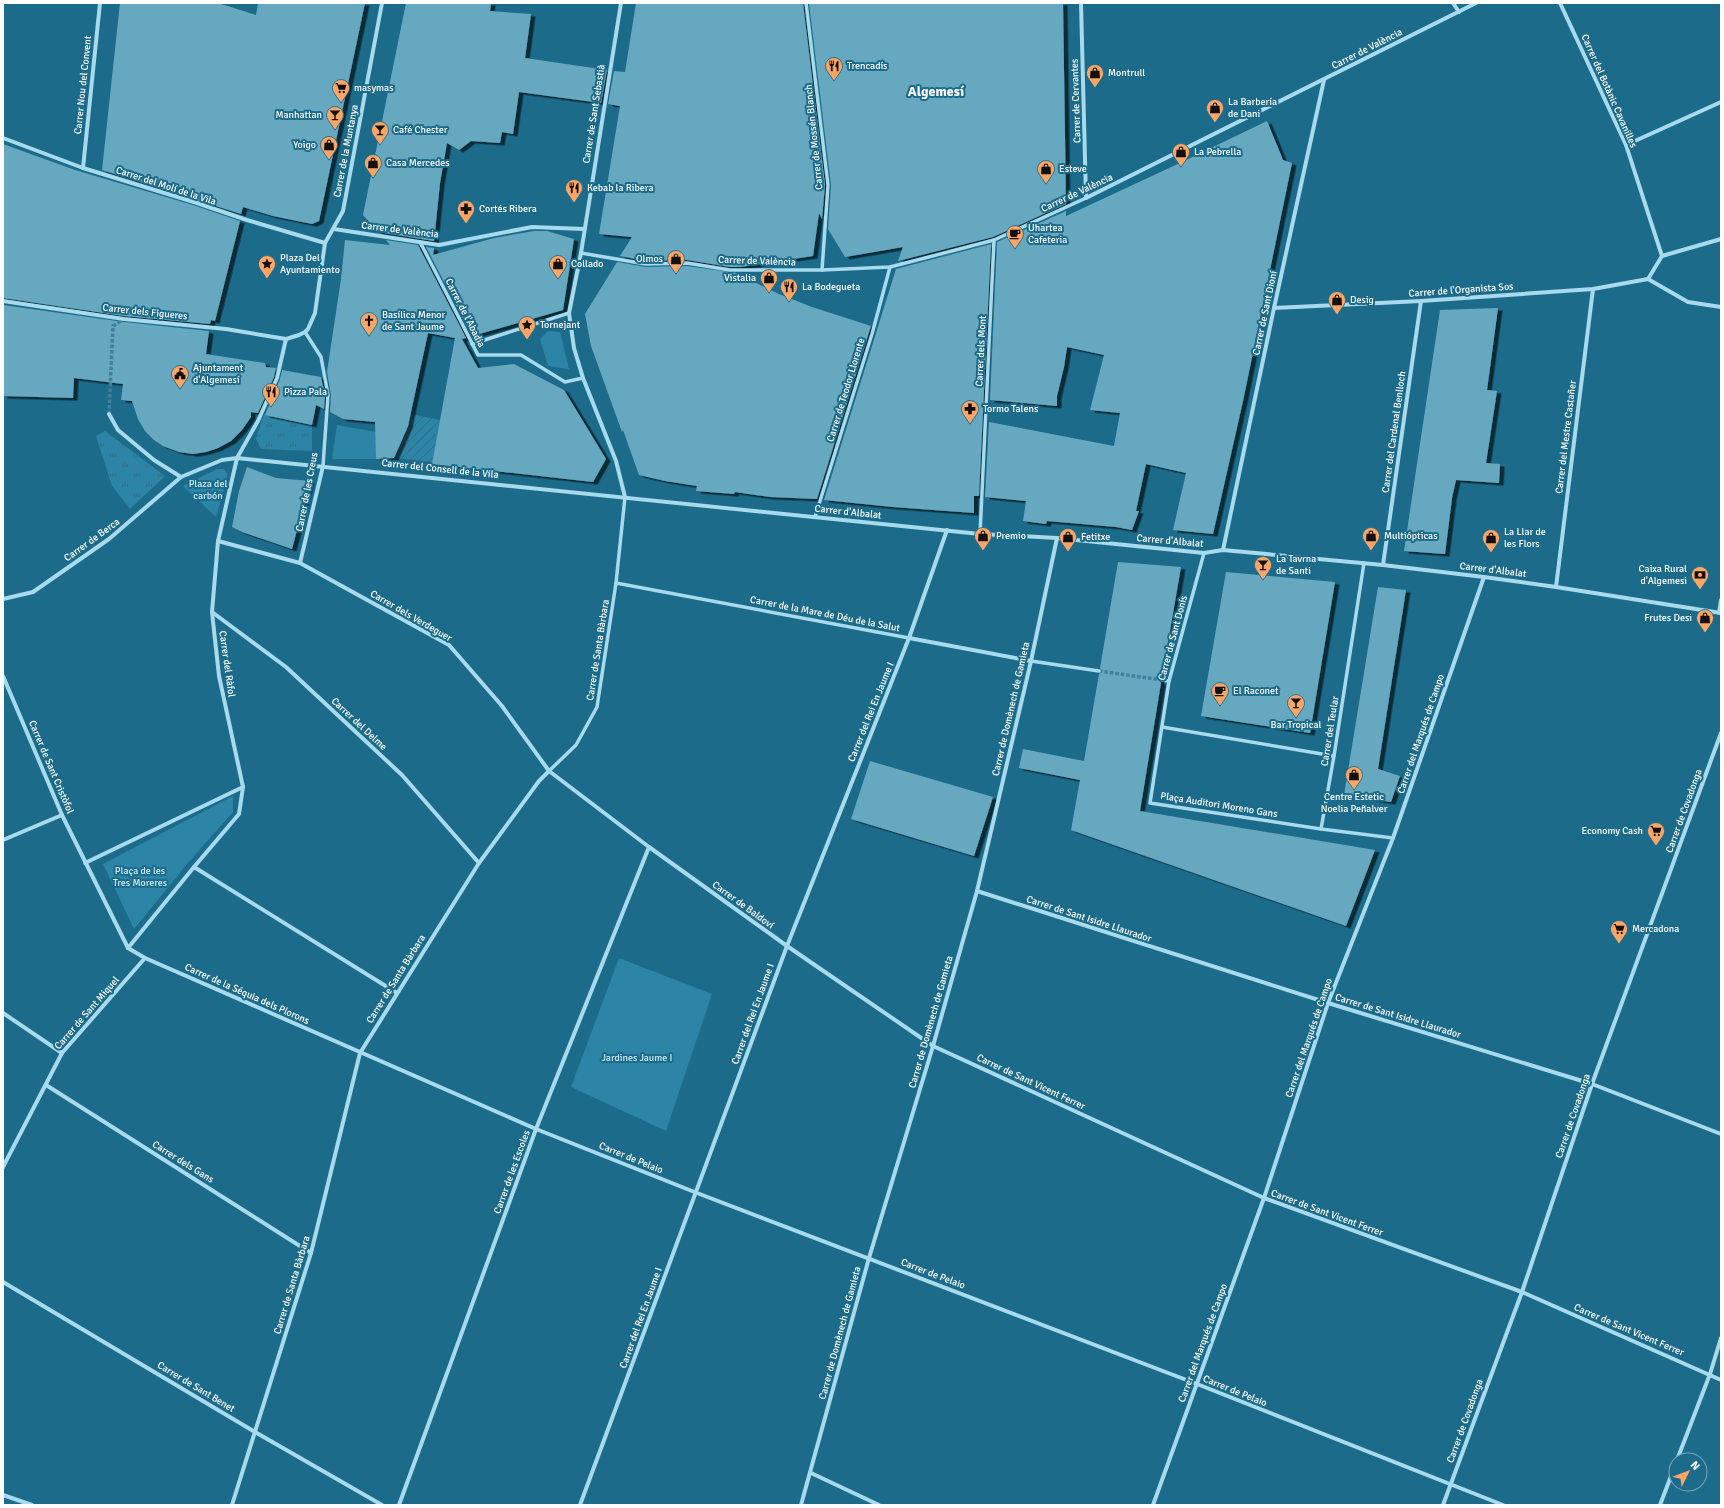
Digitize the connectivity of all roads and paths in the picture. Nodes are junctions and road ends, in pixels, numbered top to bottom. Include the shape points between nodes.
1 (100, 3) edge
2 (382, 3) edge
3 (621, 3) edge
4 (806, 3) edge
5 (1081, 3) edge
6 (1453, 3) edge
7 (1476, 3) edge
8 (1560, 3) edge
9 (1459, 12) junction
10 (1324, 80) junction
11 (1721, 102) edge
12 (3, 138) edge
13 (1626, 145) junction
14 (83, 168) junction
15 (1086, 198) junction
16 (584, 228) junction
17 (334, 229) junction
18 (1721, 239) edge
19 (994, 240) junction
20 (420, 242) junction
21 (325, 243) junction
22 (581, 253) junction
23 (1662, 256) junction
24 (890, 267) junction
25 (822, 270) junction
26 (1648, 279) junction
27 (1593, 289) junction
28 (1421, 301) junction
29 (3, 302) edge
30 (1721, 307) edge
31 (1274, 308) junction
32 (569, 313) junction
33 (305, 332) junction
34 (286, 340) junction
35 (472, 344) junction
36 (583, 378) junction
37 (109, 414) tunnel mouth
38 (237, 458) junction
39 (323, 466) junction
40 (181, 477) junction
41 (625, 496) junction
42 (640, 500) joint
43 (815, 517) junction
44 (947, 530) junction
45 (980, 534) junction
46 (1057, 538) junction
47 (218, 541) junction
48 (1223, 550) junction
49 (1204, 553) junction
50 (300, 563) junction
51 (1364, 563) junction
52 (1383, 565) junction
53 (1484, 577) junction
54 (616, 583) junction
55 (1556, 587) junction
56 (3, 599) edge
57 (1721, 600) edge
58 (212, 612) junction
59 (1720, 613) edge
60 (909, 638) junction
61 (1031, 661) junction
62 (1099, 671) tunnel mouth
63 (3, 676) edge
64 (1162, 680) tunnel mouth
65 (1169, 681) junction
66 (1162, 727) junction
67 (1721, 733) edge
68 (1334, 756) junction
69 (549, 771) junction
70 (243, 787) junction
71 (62, 815) junction
72 (1321, 829) junction
73 (1393, 838) junction
74 (3, 840) edge
75 (648, 847) junction
76 (85, 863) junction
77 (479, 863) junction
78 (194, 867) junction
79 (977, 891) junction
80 (787, 946) junction
81 (128, 948) junction
82 (145, 958) junction
83 (397, 993) junction
84 (1328, 1003) junction
85 (3, 1013) edge
86 (933, 1046) junction
87 (62, 1053) junction
88 (360, 1053) junction
89 (1592, 1084) junction
90 (46, 1085) junction
91 (536, 1129) junction
92 (1721, 1134) edge
93 (3, 1167) edge
94 (697, 1193) junction
95 (1264, 1198) junction
96 (311, 1253) junction
97 (869, 1258) junction
98 (3, 1282) edge
99 (1522, 1292) junction
100 (1721, 1338) edge
101 (1710, 1374) junction
102 (1721, 1380) edge
103 (1197, 1384) junction
104 (255, 1432) junction
105 (1680, 1452) edge
106 (810, 1473) junction
107 (1668, 1483) edge
108 (1450, 1485) junction
109 (3, 1495) edge
110 (32, 1505) edge
111 (232, 1505) edge
112 (382, 1505) edge
113 (399, 1505) edge
114 (580, 1505) edge
115 (801, 1505) edge
116 (879, 1505) edge
117 (1153, 1505) edge
118 (1443, 1505) edge
119 (1503, 1505) edge
120 (1660, 1505) edge

1 - 14 street, Carrer Nou del Convent
2 - 17 street, Carrer de la Muntanya via 343,211
3 - 16 street, Carrer de Sant Sebastià
4 - 25 street, Carrer de Mossén Blanch via 828,185
5 - 15 street, Carrer de Cervantes
6 - 9 street
7 - 9 street, Carrer de València
8 - 13 street, Carrer del Botànic Cavanilles
9 - 10 street, Carrer de València
10 - 15 street, Carrer de València
10 - 31 street, Carrer de Sant Dioní
11 - 13 street
12 - 14 street, Carrer del Molí de la Vila
13 - 23 street, Carrer del Botànic Cavanilles
14 - 21 street, Carrer del Molí de la Vila
15 - 19 street, Carrer de València
16 - 20 street, Carrer de València via 532,227 439,245
16 - 22 street, Carrer de Sant Sebastià
17 - 20 street, Carrer de València
17 - 21 street, Carrer de la Muntanya
18 - 23 street
19 - 24 street, Carrer de València
19 - 45 street, Carrer dels Mont
20 - 35 street, Carrer de l'Abadia
21 - 33 street via 315,313
22 - 25 street, Carrer de València via 646,264 687,263 730,270
22 - 32 street, Carrer de Sant Sebastià
23 - 26 street
24 - 25 street, Carrer de València
24 - 43 street, Carrer de Teodor Llorente via 872,334
26 - 27 street, Carrer de l'Organista Sos
26 - 30 street via 1688,302
27 - 28 street, Carrer de l'Organista Sos
27 - 55 street, Carrer del Mestre Castañer
28 - 31 street, Carrer de l'Organista Sos
28 - 52 street, Carrer del Cardenal Benlloch
29 - 34 street, Carrer dels Figueres via 124,319 226,329
31 - 48 street, Carrer de Sant Dioní
32 - 35 street
32 - 36 street, Carrer de Sant Sebastià via 574,348
33 - 34 street
33 - 39 street, Carrer de les Creus via 321,357 328,396
34 - 38 street, Carrer del Ràfol via 277,378 258,421
35 - 36 street, Carrer de l'Abadia via 478,355 521,355 564,382
36 - 41 street, Carrer de Sant Sebastià via 616,461
37 - 40 street via 118,430 154,460
38 - 39 street, Carrer del Consell de la Vila
38 - 40 street, Carrer de Berca via 222,460
38 - 47 street, Carrer del Ràfol
39 - 41 street, Carrer del Consell de la Vila
39 - 50 street, Carrer de les Creus
40 - 56 street, Carrer de Berca via 110,540 33,592
41 - 42 street, Carrer del Consell de la Vila
41 - 54 street, Carrer de Santa Bàrbara
42 - 43 street, Carrer d'Albalat
43 - 44 street, Carrer d'Albalat
44 - 45 street, Carrer d'Albalat
44 - 60 street, Carrer del Rei En Jaume I
45 - 46 street, Carrer d'Albalat
46 - 49 street, Carrer d'Albalat
46 - 61 street, Carrer de Domènech de Gamieta
47 - 50 street, Carrer dels Verdeguer
47 - 58 street, Carrer del Ràfol
48 - 49 street, Carrer d'Albalat
48 - 51 street, Carrer d'Albalat
49 - 65 street, Carrer de Sant Donís
50 - 69 street, Carrer dels Verdeguer via 449,645 502,706
51 - 52 street, Carrer d'Albalat
51 - 68 street, Carrer del Teular
52 - 53 street, Carrer d'Albalat
53 - 55 street, Carrer d'Albalat
53 - 73 street, Carrer del Marqués de Campo
54 - 60 street, Carrer de la Mare de Déu de la Salut
54 - 69 street, Carrer de Santa Bàrbara via 597,707 576,745
55 - 59 street, Carrer d'Albalat
57 - 59 street
58 - 70 street, Carrer del Ràfol via 219,676
58 - 77 street, Carrer del Delme via 286,667 402,775
60 - 61 street, Carrer de la Mare de Déu de la Salut
60 - 80 street, Carrer del Rei En Jaume I
61 - 62 street
61 - 79 street, Carrer de Domènech de Gamieta
63 - 71 street, Carrer de Sant Cristòfol
64 - 65 street
65 - 66 street, Carrer de Sant Donís
66 - 68 street
66 - 72 street, Plaça Auditori Moreno Gans via 1150,803
67 - 89 street, Carrer de Covadonga
68 - 72 street, Carrer del Teular
69 - 75 street, Carrer de Baldoví
69 - 77 street, Carrer de Santa Bàrbara
70 - 76 street
70 - 78 street via 239,814
71 - 74 street
71 - 76 street, Carrer de Sant Cristòfol
72 - 73 street
73 - 84 street, Carrer del Marqués de Campo
75 - 80 street, Carrer de Baldoví
75 - 91 street, Carrer de les Escoles
76 - 81 street
77 - 83 street, Carrer de Santa Bàrbara
78 - 81 street
78 - 83 street
79 - 84 street, Carrer de Sant Isidre Llaurador
79 - 86 street, Carrer de Domènech de Gamieta
80 - 86 street, Carrer de Baldoví
80 - 94 street, Carrer del Rei En Jaume I
81 - 82 street, Carrer de la Séquia dels Plorons
82 - 87 street, Carrer de Sant Miquel
82 - 88 street, Carrer de la Séquia dels Plorons
83 - 88 street, Carrer de Santa Bàrbara
84 - 89 street, Carrer de Sant Isidre Llaurador
84 - 95 street, Carrer del Marqués de Campo
85 - 87 street
86 - 95 street, Carrer de Sant Vicent Ferrer
86 - 97 street, Carrer de Domènech de Gamieta
87 - 90 street, Carrer de Sant Miquel
88 - 91 street, Carrer de Pelaio
88 - 96 street, Carrer de Santa Bàrbara
89 - 92 street, Carrer de Sant Isidre Llaurador
89 - 99 street, Carrer de Covadonga
90 - 93 street, Carrer de Sant Miquel
90 - 96 street, Carrer dels Gans
91 - 94 street, Carrer de Pelaio
91 - 113 street, Carrer de les Escoles
94 - 97 street, Carrer de Pelaio
94 - 114 street, Carrer del Rei En Jaume I
95 - 99 street, Carrer de Sant Vicent Ferrer
95 - 103 street, Carrer del Marqués de Campo
96 - 104 street, Carrer de Santa Bàrbara
97 - 103 street, Carrer de Pelaio
97 - 106 street, Carrer de Domènech de Gamieta
98 - 104 street, Carrer de Sant Benet
99 - 101 street, Carrer de Sant Vicent Ferrer
99 - 108 street, Carrer de Covadonga
100 - 101 street
101 - 102 street, Carrer de Sant Vicent Ferrer
101 - 105 street
103 - 108 street, Carrer de Pelaio
103 - 117 street, Carrer del Marqués de Campo
104 - 111 street, Carrer de Santa Bàrbara
104 - 112 street, Carrer de Sant Benet
106 - 115 street, Carrer de Domènech de Gamieta
106 - 116 street
107 - 120 street
108 - 118 street, Carrer de Covadonga
108 - 119 street, Carrer de Pelaio
109 - 110 street

